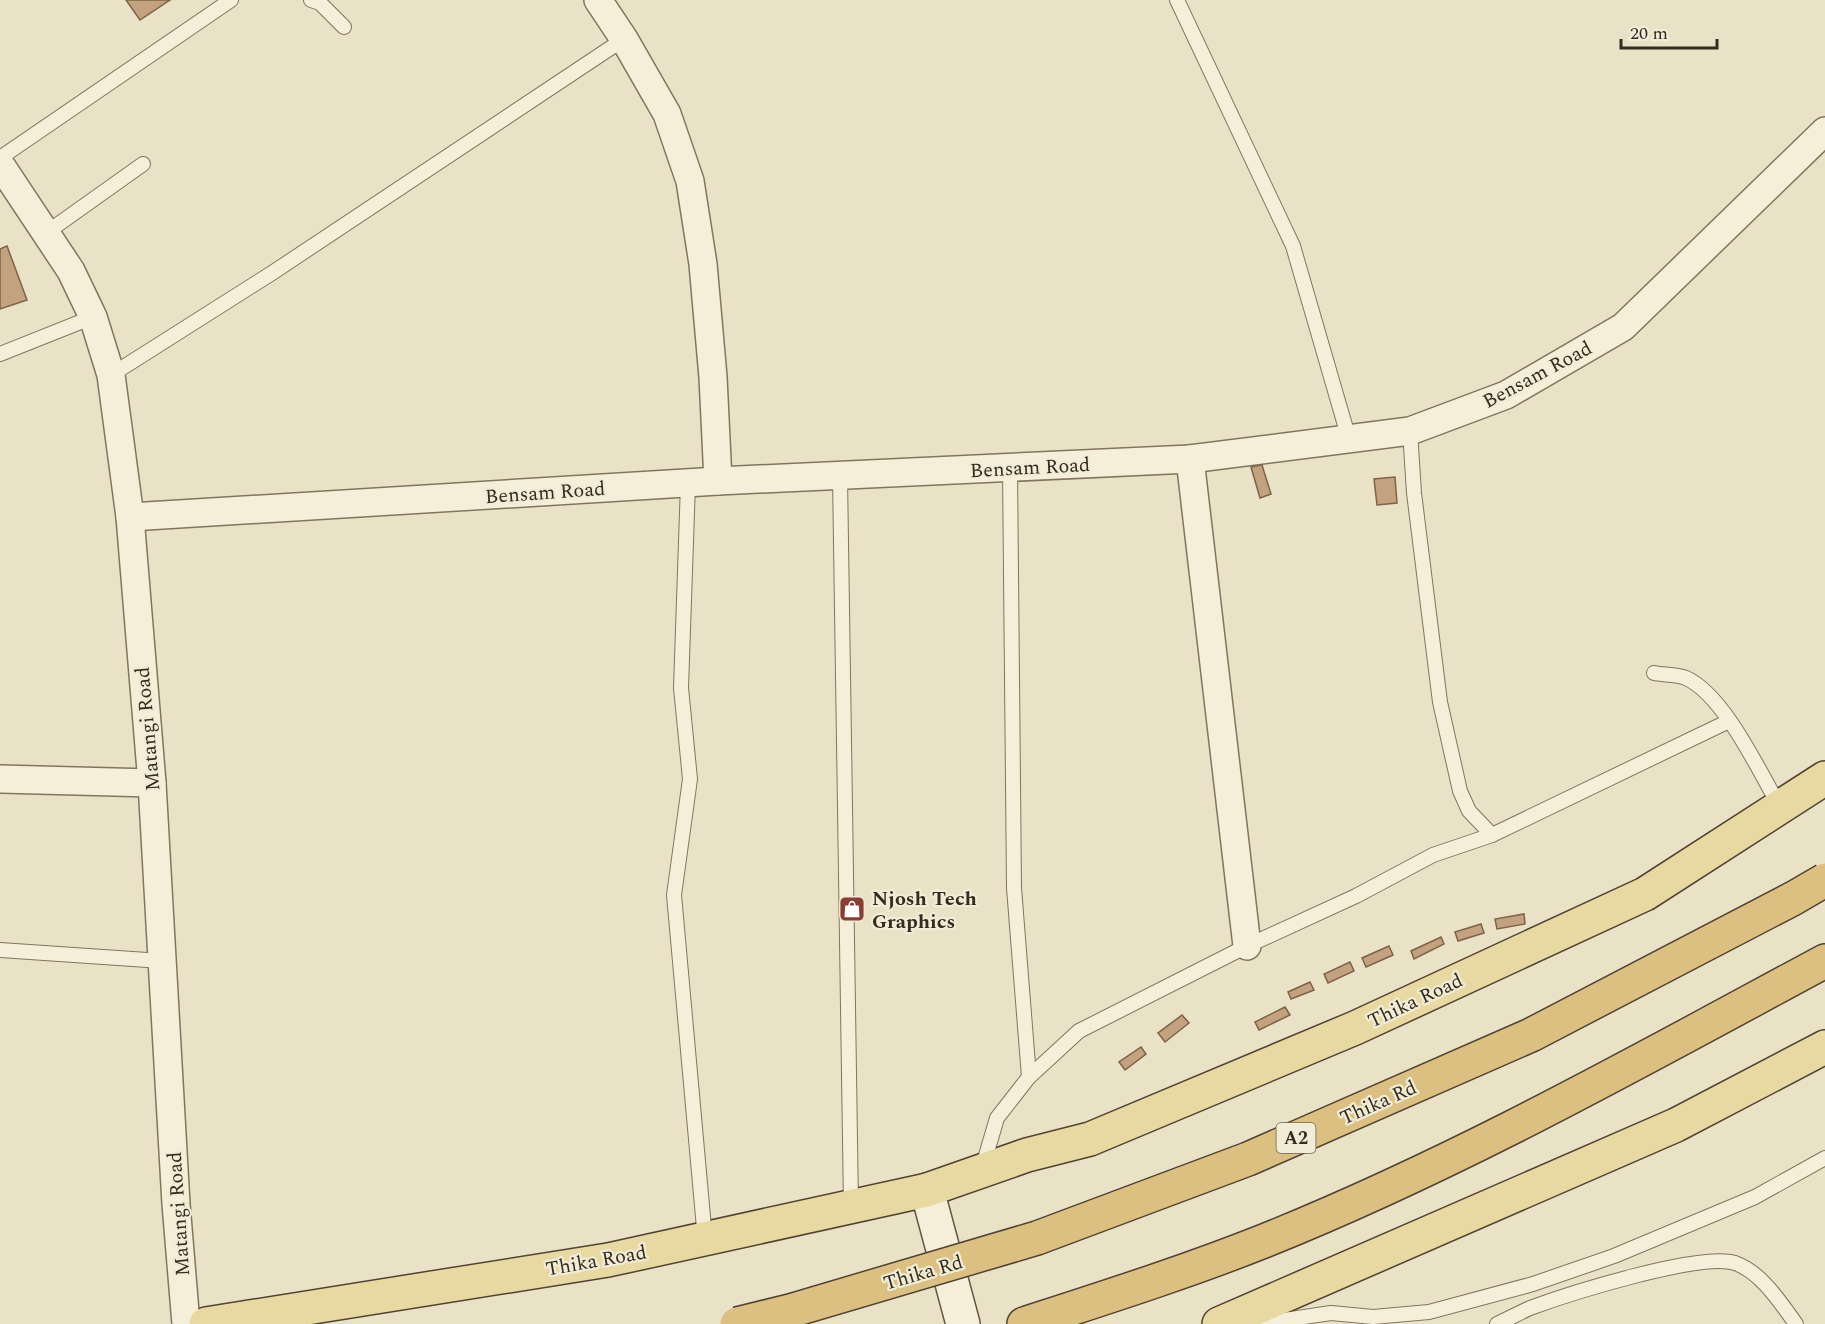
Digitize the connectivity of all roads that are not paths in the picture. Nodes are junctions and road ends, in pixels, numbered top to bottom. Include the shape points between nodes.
1 (231, 0) edge
2 (311, 0) edge
3 (598, 0) edge
4 (1177, 0) edge
5 (344, 27) dead end
6 (624, 39) junction
7 (1825, 131) edge
8 (0, 158) edge
9 (0, 164) edge
10 (143, 164) dead end
11 (46, 233) junction
12 (93, 316) junction
13 (0, 354) edge
14 (111, 375) junction
15 (1410, 431) junction
16 (1349, 439) junction
17 (1190, 459) junction
18 (1010, 468) junction
19 (840, 476) junction
20 (718, 481) junction
21 (688, 483) junction
22 (130, 518) junction
23 (1654, 673) dead end
24 (1729, 722) junction
25 (1825, 778) edge
26 (0, 779) edge
27 (152, 783) junction
28 (1780, 807) junction
29 (1492, 835) junction
30 (1825, 880) edge
31 (1247, 946) junction
32 (0, 950) edge
33 (162, 961) junction
34 (1825, 962) edge
35 (1825, 1047) edge
36 (1029, 1077) junction
37 (1825, 1158) edge
38 (981, 1171) junction
39 (927, 1190) junction
40 (851, 1206) junction
41 (705, 1239) junction
42 (1331, 1313) junction
43 (186, 1324) edge
44 (207, 1324) edge
45 (737, 1324) edge
46 (963, 1324) edge
47 (1024, 1324) edge
48 (1219, 1324) edge
49 (1257, 1324) edge
50 (1346, 1324) edge
51 (1497, 1324) edge
52 (1796, 1324) edge

1 - 8 lane
2 - 5 lane via 320,3
3 - 6 street
4 - 16 lane via 1293,246
6 - 14 lane
6 - 20 street via 667,114 690,181 705,286
7 - 15 street, Bensam Road via 1623,327 1506,395
9 - 11 street, Matangi Road
10 - 11 lane
11 - 12 street, Matangi Road
12 - 13 lane
12 - 14 street, Matangi Road
14 - 22 street, Matangi Road
15 - 16 street, Bensam Road
15 - 29 lane via 1440,702 1460,791 1469,811
16 - 17 street, Bensam Road
17 - 18 street, Bensam Road
17 - 31 street
18 - 19 street, Bensam Road
18 - 36 lane via 1014,888
19 - 20 street, Bensam Road
19 - 40 lane
20 - 21 street, Bensam Road
21 - 22 street, Bensam Road
21 - 41 lane via 681,688 690,779 674,895
22 - 27 street, Matangi Road
23 - 24 lane via 1685,678 1710,696
24 - 28 lane
24 - 29 lane
25 - 28 main road, Thika Road
26 - 27 street
27 - 33 street, Matangi Road
28 - 38 main road, Thika Road via 1645,894 1355,1028 1090,1139
29 - 31 lane via 1433,855
30 - 45 highway, Thika Rd / A2, bridge via 1531,1035 1248,1159 1037,1238
31 - 36 lane via 1079,1031
32 - 33 lane
33 - 43 street, Matangi Road
34 - 47 highway via 1431,1167 1264,1241
35 - 48 main road via 1676,1125
36 - 38 lane via 997,1118
37 - 42 lane via 1755,1197 1614,1256 1533,1284 1429,1311 1373,1317
38 - 39 main road, Thika Road
39 - 40 main road, Thika Road
39 - 46 main road
40 - 41 main road, Thika Road
41 - 44 main road, Thika Road via 608,1260
42 - 49 lane
42 - 50 lane
51 - 52 lane via 1576,1293 1681,1264 1721,1261 1749,1271

